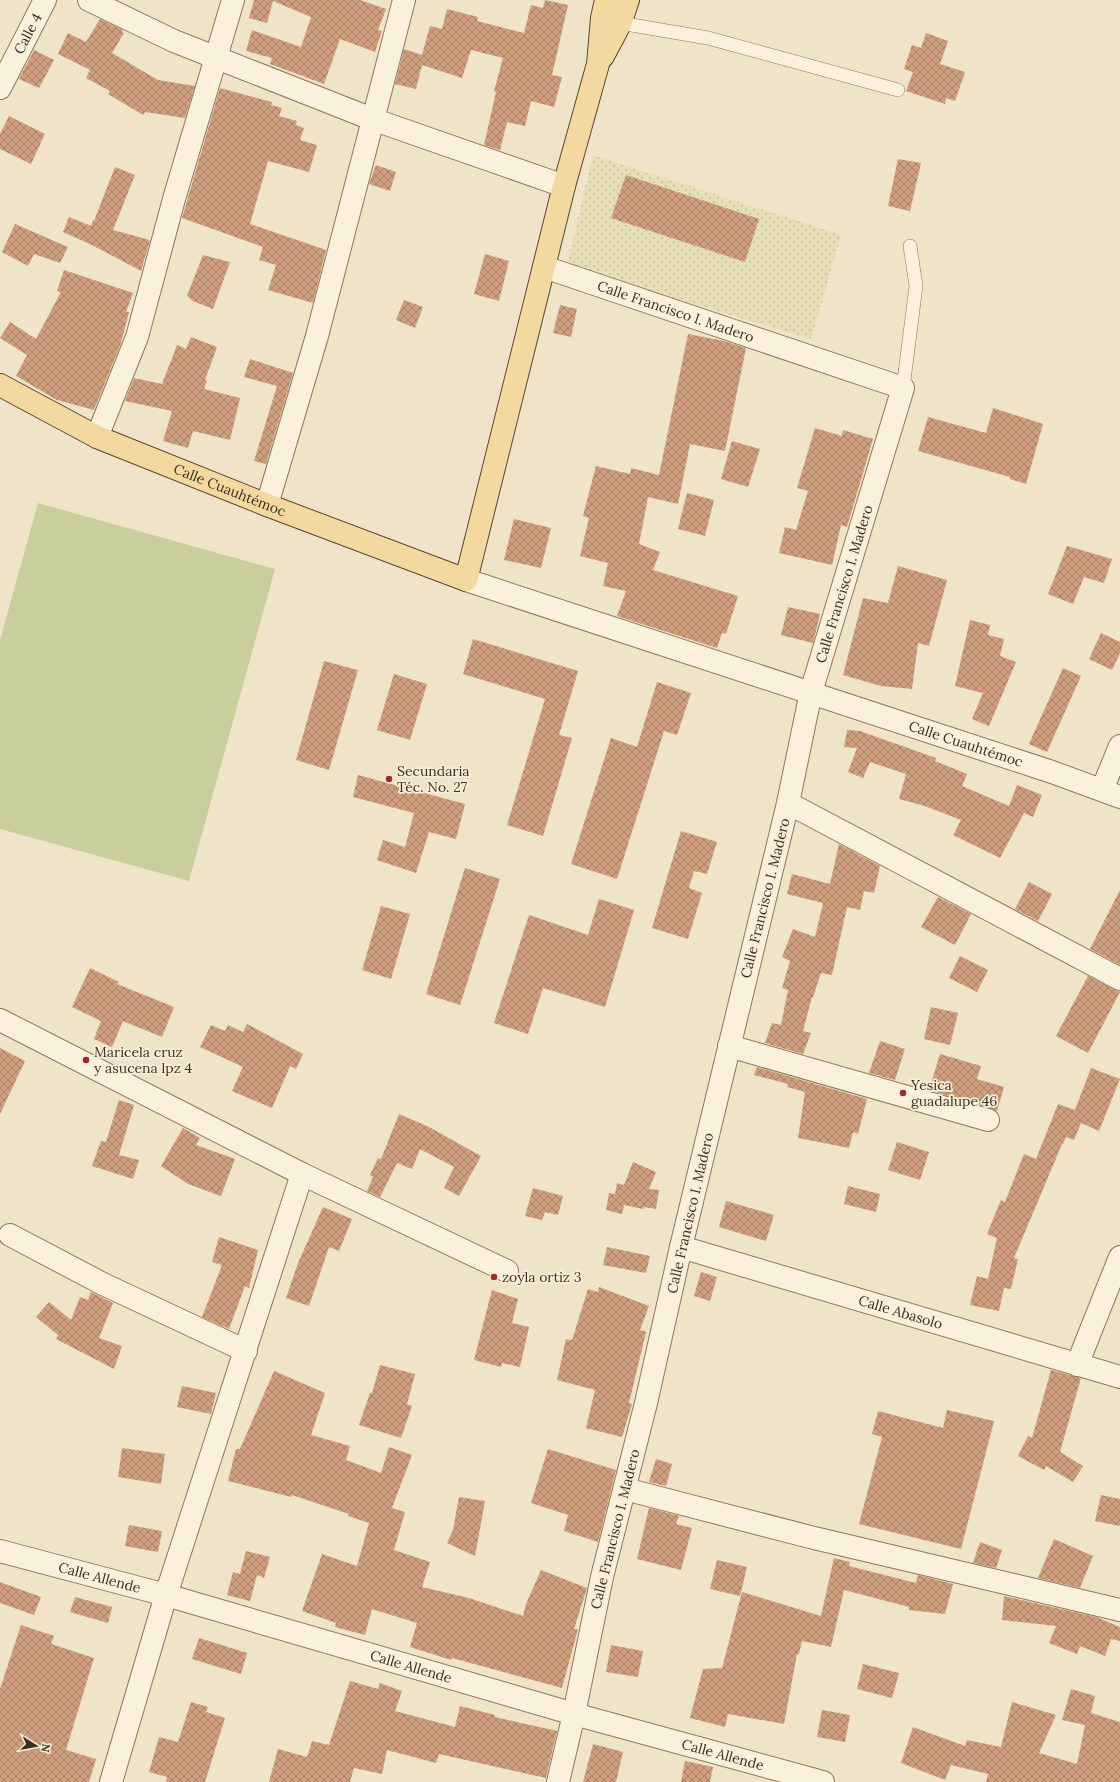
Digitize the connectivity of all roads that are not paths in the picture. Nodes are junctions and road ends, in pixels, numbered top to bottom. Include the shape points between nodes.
1 (45, 0) edge
2 (89, 0) edge
3 (233, 0) edge
4 (404, 0) edge
5 (628, 0) edge
6 (609, 14) edge
7 (215, 57) junction
8 (0, 88) edge
9 (898, 90) dead end
10 (372, 119) junction
11 (564, 186) junction
12 (910, 246) dead end
13 (544, 267) junction
14 (0, 385) edge
15 (903, 388) junction
16 (97, 437) junction
17 (267, 505) junction
18 (466, 580) junction
19 (811, 692) junction
20 (1120, 746) edge
21 (1111, 793) edge
22 (788, 803) junction
23 (1120, 979) edge
24 (0, 1020) edge
25 (729, 1046) junction
26 (988, 1120) dead end
27 (302, 1174) junction
28 (10, 1234) dead end
29 (681, 1247) junction
30 (1120, 1257) edge
31 (507, 1271) dead end
32 (246, 1351) junction
33 (1077, 1365) junction
34 (1120, 1377) edge
35 (625, 1489) junction
36 (0, 1551) edge
37 (166, 1595) junction
38 (1120, 1610) edge
39 (574, 1714) junction
40 (112, 1782) edge
41 (558, 1782) edge
42 (823, 1782) edge

1 - 8 street, Calle 4
2 - 7 street via 174,41
3 - 7 street
4 - 10 street
5 - 6 main road
6 - 9 lane
6 - 11 main road via 598,64
7 - 10 street
7 - 16 street via 137,337
10 - 11 street
10 - 17 street via 317,336
11 - 13 main road
12 - 15 lane via 916,286
13 - 15 street, Calle Francisco I. Madero
13 - 18 main road
14 - 16 main road, Calle Cuauhtémoc
15 - 19 street, Calle Francisco I. Madero
16 - 17 main road, Calle Cuauhtémoc
17 - 18 main road, Calle Cuauhtémoc
18 - 19 street, Calle Cuauhtémoc
19 - 21 street, Calle Cuauhtémoc
19 - 22 street, Calle Francisco I. Madero
20 - 21 street
22 - 23 street
22 - 25 street, Calle Francisco I. Madero
24 - 27 street
25 - 26 street
25 - 29 street, Calle Francisco I. Madero
27 - 31 street
27 - 32 street
28 - 32 street via 103,1284
29 - 33 street, Calle Abasolo
29 - 35 street, Calle Francisco I. Madero
30 - 33 street
32 - 37 street
33 - 34 street, Calle Abasolo
35 - 38 street via 814,1538
35 - 39 street, Calle Francisco I. Madero via 602,1577
36 - 37 street, Calle Allende
37 - 39 street, Calle Allende
37 - 40 street
39 - 41 street, Calle Francisco I. Madero
39 - 42 street, Calle Allende

